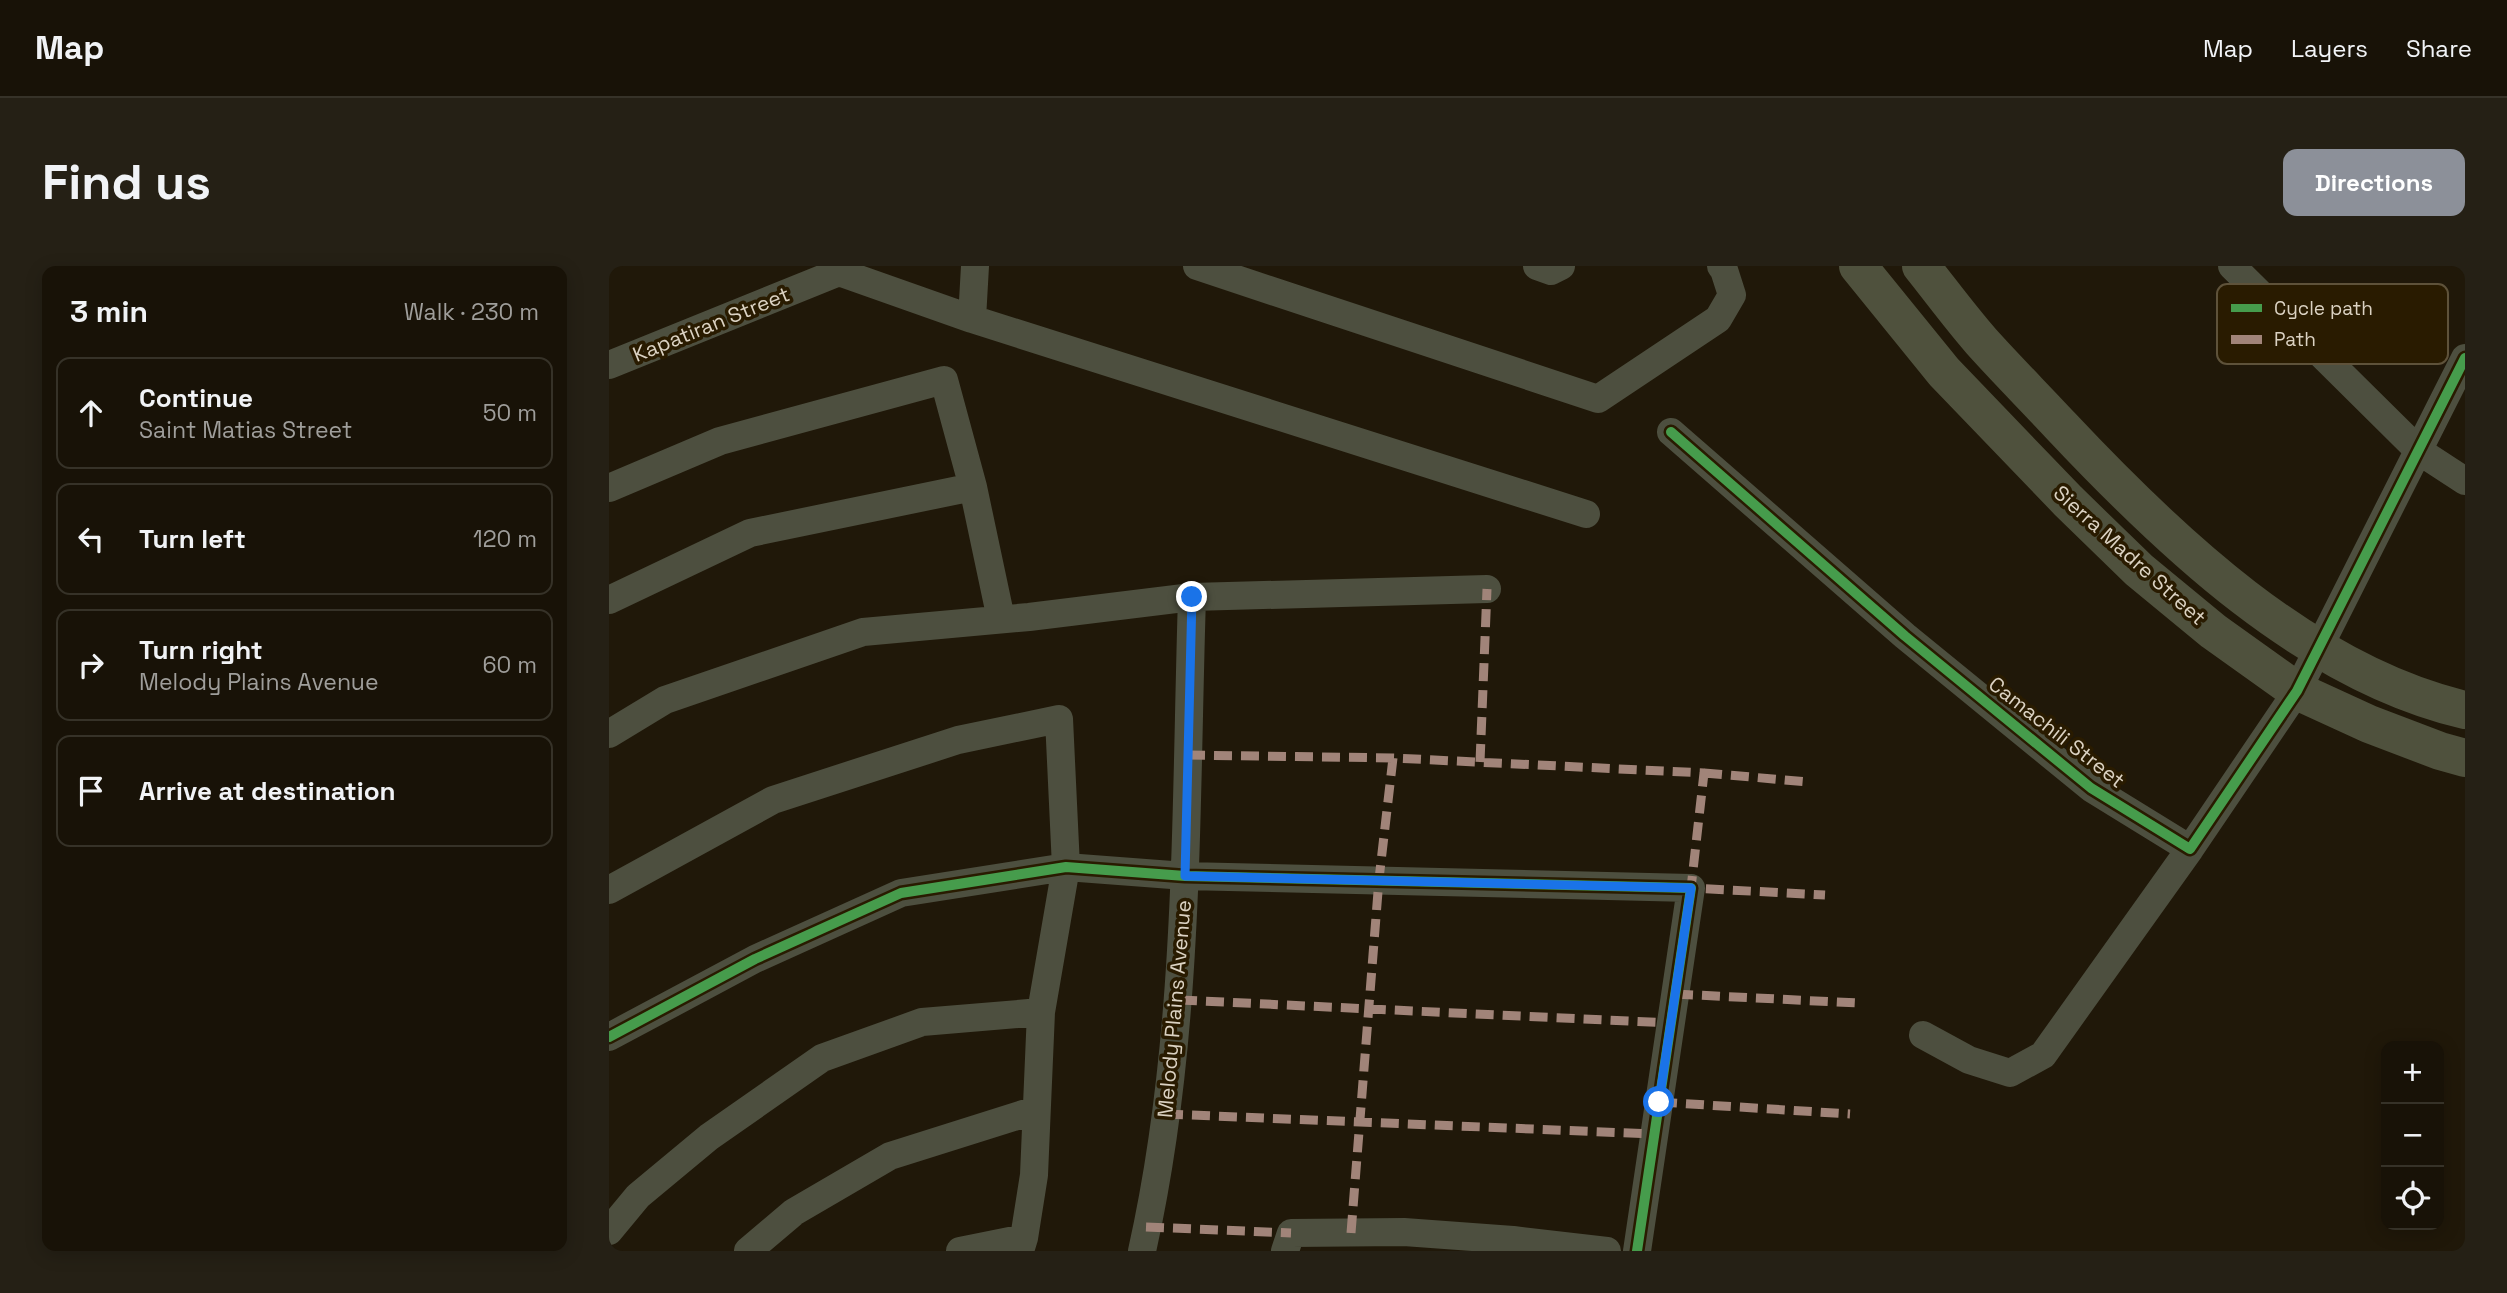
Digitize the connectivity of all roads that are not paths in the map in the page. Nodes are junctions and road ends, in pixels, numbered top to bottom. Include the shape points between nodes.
1 (975, 266) edge
2 (1197, 266) edge
3 (1537, 266) edge
4 (1561, 266) edge
5 (1721, 266) edge
6 (1859, 266) edge
7 (1921, 266) edge
8 (2240, 270) edge
9 (2254, 284) edge
10 (972, 318) junction
11 (2465, 358) edge
12 (2333, 364) edge
13 (609, 365) edge
14 (1671, 432) dead end
15 (2419, 451) junction
16 (2465, 481) edge
17 (973, 487) junction
18 (609, 488) edge
19 (1586, 514) dead end
20 (1487, 589) dead end
21 (1192, 597) junction
22 (609, 600) edge
23 (1001, 619) junction
24 (2320, 649) junction
25 (2297, 691) junction
26 (2465, 710) edge
27 (609, 734) edge
28 (2465, 758) edge
29 (2190, 849) junction
30 (1066, 867) junction
31 (1185, 876) junction
32 (609, 890) edge
33 (1041, 1012) junction
34 (1923, 1035) dead end
35 (609, 1037) edge
36 (1037, 1110) junction
37 (609, 1231) edge
38 (1402, 1242) edge
39 (1022, 1244) edge
40 (1512, 1246) edge
41 (748, 1251) edge
42 (960, 1251) edge
43 (1142, 1251) edge
44 (1285, 1251) edge
45 (1607, 1251) edge
46 (1637, 1251) edge

1 - 10 street
2 - 5 street via 1598,399 1718,319 1732,295
3 - 4 street via 1551,271
6 - 25 main road, Sierra Madre Street via 1944,372 2077,510 2139,570 2213,631
7 - 24 main road, Sierra Madre Street via 1980,340 2106,474 2240,595
8 - 9 street
10 - 13 street, Kapatiran Street via 839,272
10 - 19 street, Kapatiran Street
11 - 15 street
12 - 15 street
14 - 29 street, Camachili Street via 1905,636 2091,788
15 - 16 street
15 - 24 street
17 - 18 street via 944,380 720,441
17 - 22 street via 750,533
17 - 23 street
20 - 21 street
21 - 23 street
21 - 31 street, Melody Plains Avenue
23 - 27 street via 863,632 665,700
24 - 25 street
24 - 26 main road, Sierra Madre Street via 2384,683
25 - 28 main road, Sierra Madre Street via 2369,724
25 - 29 street
29 - 34 street via 2043,1055 2010,1073 1969,1060
30 - 31 street
30 - 32 street via 1059,719 958,740 773,800
30 - 33 street
30 - 35 street via 901,893 755,960
31 - 43 street, Melody Plains Avenue via 1170,1085
31 - 46 street via 1691,888
33 - 36 street
33 - 37 street via 922,1022 822,1058 709,1137 638,1196
36 - 39 street via 1034,1175
36 - 41 street via 890,1156 794,1212
38 - 40 street
38 - 44 street via 1291,1233
39 - 42 street
40 - 45 street

